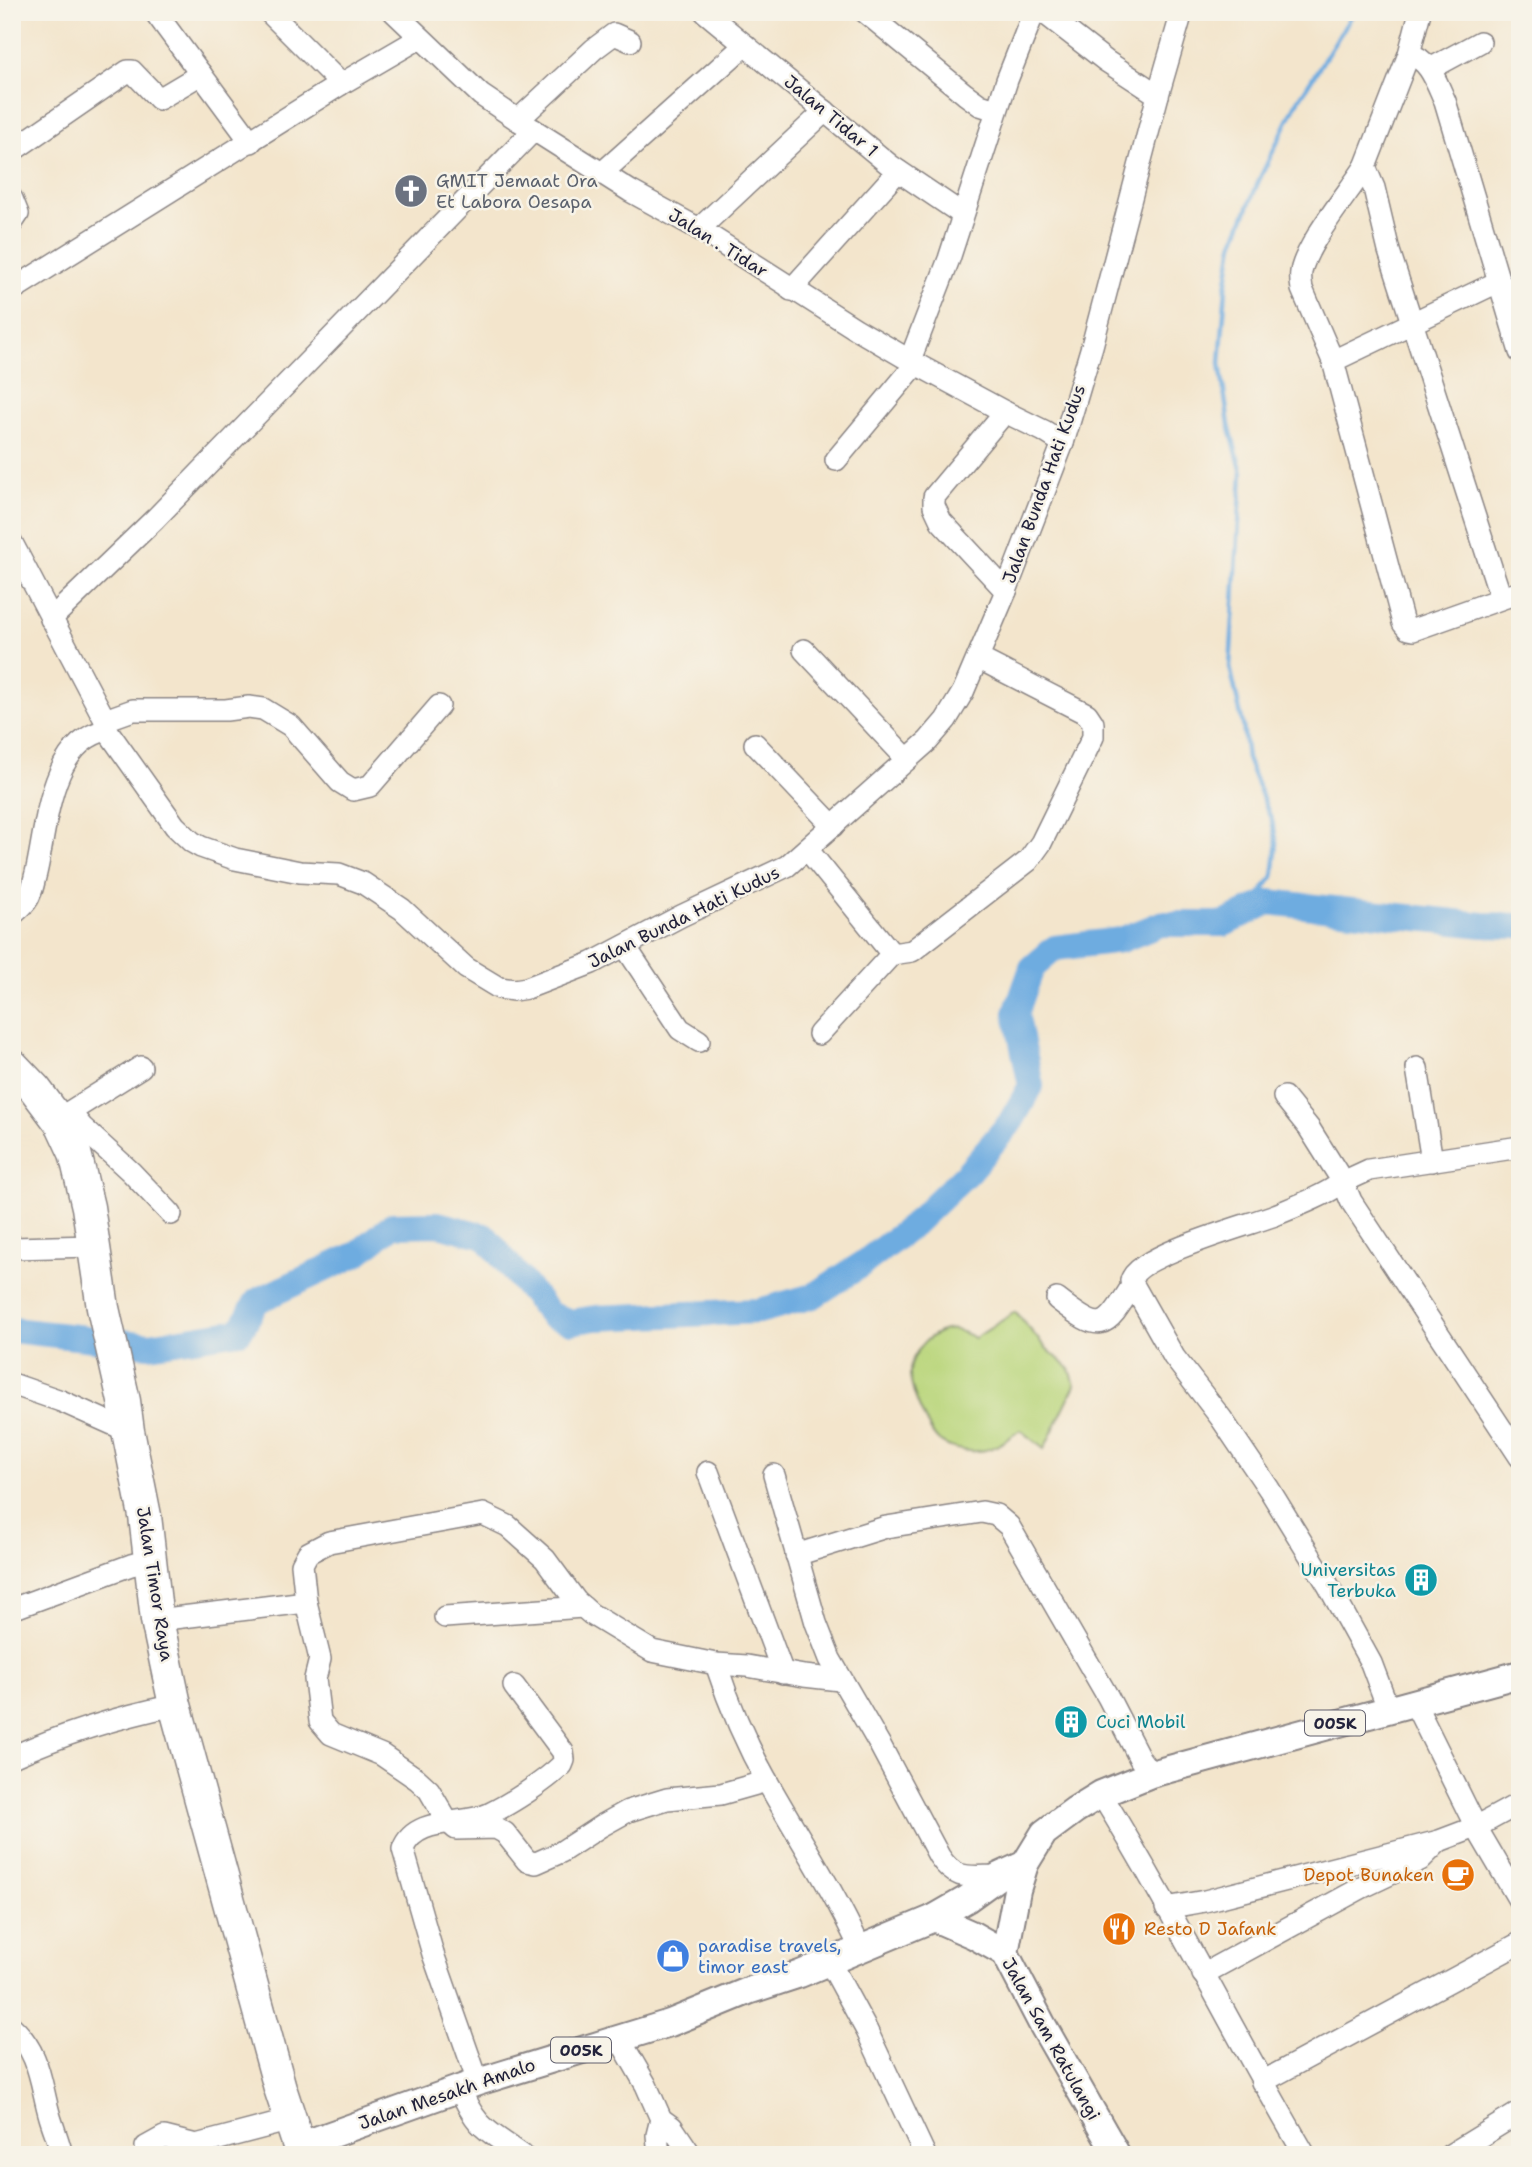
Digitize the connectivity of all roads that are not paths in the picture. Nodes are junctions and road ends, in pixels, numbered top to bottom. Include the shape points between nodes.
1 (155, 12) edge
2 (269, 12) edge
3 (394, 12) edge
4 (705, 12) edge
5 (865, 12) edge
6 (1034, 12) edge
7 (1043, 12) edge
8 (1182, 12) edge
9 (1420, 12) edge
10 (420, 38) junction
11 (630, 41) dead end
12 (1480, 42) dead end
13 (745, 45) junction
14 (1409, 54) junction
15 (1430, 69) junction
16 (201, 74) junction
17 (341, 84) junction
18 (1158, 95) junction
19 (996, 110) junction
20 (825, 111) junction
21 (526, 125) junction
22 (251, 142) junction
23 (12, 151) edge
24 (1365, 167) junction
25 (898, 171) junction
26 (603, 173) junction
27 (12, 199) edge
28 (962, 214) junction
29 (12, 223) edge
30 (699, 229) junction
31 (1500, 281) junction
32 (12, 290) edge
33 (791, 290) junction
34 (1413, 324) junction
35 (1520, 352) edge
36 (1333, 361) junction
37 (913, 362) junction
38 (1005, 412) junction
39 (1063, 443) junction
40 (836, 460) dead end
41 (12, 543) edge
42 (1006, 590) junction
43 (1510, 595) edge
44 (51, 619) junction
45 (804, 650) dead end
46 (978, 659) junction
47 (439, 706) dead end
48 (106, 725) junction
49 (755, 744) dead end
50 (907, 759) junction
51 (833, 826) junction
52 (807, 849) junction
53 (12, 915) edge
54 (625, 946) junction
55 (892, 954) junction
56 (819, 1034) dead end
57 (699, 1041) dead end
58 (12, 1065) edge
59 (141, 1067) dead end
60 (1417, 1068) dead end
61 (1284, 1097) dead end
62 (64, 1115) junction
63 (1520, 1147) edge
64 (1433, 1161) junction
65 (1343, 1182) junction
66 (171, 1214) dead end
67 (94, 1246) junction
68 (12, 1248) edge
69 (1132, 1286) junction
70 (1058, 1299) dead end
71 (12, 1384) edge
72 (126, 1416) junction
73 (1520, 1457) edge
74 (708, 1472) dead end
75 (774, 1475) dead end
76 (796, 1555) junction
77 (151, 1560) junction
78 (306, 1602) junction
79 (583, 1607) junction
80 (12, 1609) edge
81 (445, 1617) dead end
82 (157, 1620) junction
83 (716, 1664) junction
84 (783, 1673) junction
85 (1520, 1674) edge
86 (840, 1680) junction
87 (514, 1686) dead end
88 (1414, 1702) junction
89 (175, 1705) junction
90 (1388, 1708) junction
91 (12, 1757) edge
92 (1151, 1774) junction
93 (767, 1781) junction
94 (1101, 1794) junction
95 (1520, 1803) edge
96 (447, 1821) junction
97 (1476, 1827) junction
98 (1439, 1841) junction
99 (1025, 1864) junction
100 (999, 1876) junction
101 (1520, 1902) edge
102 (1166, 1908) junction
103 (934, 1918) junction
104 (1520, 1943) edge
105 (860, 1948) junction
106 (1005, 1953) junction
107 (829, 1961) junction
108 (1203, 1974) junction
109 (12, 2026) edge
110 (619, 2038) junction
111 (1262, 2082) junction
112 (469, 2085) junction
113 (1520, 2112) edge
114 (661, 2119) junction
115 (297, 2140) edge
116 (146, 2147) dead end
117 (62, 2155) edge
118 (522, 2155) edge
119 (659, 2155) edge
120 (691, 2155) edge
121 (925, 2155) edge
122 (1117, 2155) edge
123 (1305, 2155) edge
124 (1450, 2155) edge

1 - 16 street
2 - 17 street
3 - 10 street, Jalan . Tidar
4 - 13 street, Jalan Tidar 1
5 - 19 street via 979,105
6 - 19 street
7 - 18 street
8 - 18 street, Jalan Bunda Hati Kudus
9 - 14 street
10 - 17 street
10 - 21 street, Jalan . Tidar via 481,95
11 - 21 street via 614,34 594,49
12 - 15 street
13 - 20 street, Jalan Tidar 1
13 - 26 street
14 - 15 street via 1421,58
14 - 24 street
15 - 31 street via 1445,101
16 - 22 street
16 - 23 street via 159,99 128,71
17 - 22 street
18 - 39 street, Jalan Bunda Hati Kudus
19 - 28 street
20 - 25 street, Jalan Tidar 1
20 - 30 street
21 - 26 street, Jalan . Tidar
21 - 44 street via 145,529
22 - 32 street
24 - 34 street
24 - 36 street via 1335,209 1301,271 1302,289
25 - 28 street, Jalan Tidar 1
25 - 33 street
26 - 30 street, Jalan . Tidar
27 - 29 street via 18,214
28 - 37 street
30 - 33 street, Jalan . Tidar
31 - 34 street
31 - 35 street
33 - 37 street, Jalan . Tidar
34 - 36 street
34 - 43 street
36 - 43 street via 1403,623 1413,630
37 - 38 street, Jalan . Tidar
37 - 40 street
38 - 39 street, Jalan . Tidar
38 - 42 street via 934,497 934,506 941,521
39 - 42 street, Jalan Bunda Hati Kudus
41 - 44 street, Jalan Bunda Hati Kudus
42 - 46 street, Jalan Bunda Hati Kudus
44 - 48 street, Jalan Bunda Hati Kudus
45 - 50 street
46 - 50 street, Jalan Bunda Hati Kudus via 946,720
46 - 55 street via 1087,714 1093,723 1093,737 1028,861 912,951
47 - 48 street via 370,786 353,790 340,782 291,726 263,709 142,709
48 - 53 street via 79,744 65,764 47,812 31,894
48 - 54 street, Jalan Bunda Hati Kudus via 175,826 192,842 235,859 300,872 339,874 363,883 402,909 466,968 499,988 527,988
49 - 51 street
50 - 51 street, Jalan Bunda Hati Kudus
51 - 52 street, Jalan Bunda Hati Kudus
52 - 54 street, Jalan Bunda Hati Kudus via 787,866
52 - 55 street
54 - 57 street via 680,1029
55 - 56 street
58 - 62 highway, Jalan Timor Raya
59 - 62 street
60 - 64 street
61 - 65 street via 1310,1128
62 - 66 street via 131,1171
62 - 67 highway, Jalan Timor Raya
63 - 64 street
64 - 65 street via 1369,1170
65 - 69 street via 1276,1214 1167,1254 1138,1269
65 - 73 street
67 - 68 street
67 - 72 highway, Jalan Timor Raya
69 - 70 street via 1114,1316 1102,1323 1077,1314
69 - 90 street via 1174,1357 1269,1489 1308,1553 1371,1664
71 - 72 street
72 - 77 highway, Jalan Timor Raya
74 - 84 street
75 - 76 street
76 - 86 street via 816,1623
76 - 92 street via 886,1527 982,1511 996,1516 1009,1526 1030,1560
77 - 80 street
77 - 82 highway, Jalan Timor Raya
78 - 79 street via 304,1558 329,1542 483,1514 508,1526 545,1559
78 - 82 street
78 - 96 street via 320,1659 316,1694 320,1721 338,1738 382,1755 417,1779
79 - 81 street
79 - 83 street via 652,1651
82 - 89 highway, Jalan Timor Raya
83 - 84 street
83 - 93 street
84 - 86 street
85 - 88 main road, 005K
86 - 100 street via 947,1868 965,1877
87 - 96 street via 563,1752 564,1760 493,1812
88 - 90 main road, 005K
88 - 97 street
89 - 91 street via 78,1730
89 - 115 highway, Jalan Timor Raya
90 - 92 main road, 005K
92 - 94 main road, 005K
93 - 96 street via 721,1794 667,1799 628,1811 536,1863 527,1861 496,1828 462,1830
93 - 105 street
94 - 99 main road, 005K via 1045,1833
94 - 102 street
95 - 97 street
96 - 112 street via 413,1833 402,1849
97 - 98 street
97 - 101 street
98 - 102 street
98 - 108 street via 1420,1860
99 - 100 main road, Jalan Mesakh Amalo / 005K
99 - 106 main road
100 - 103 main road, Jalan Mesakh Amalo / 005K
102 - 108 street
103 - 105 main road, Jalan Mesakh Amalo / 005K
103 - 106 main road, Jalan Sam Ratulangi
104 - 111 street
105 - 107 main road, Jalan Mesakh Amalo / 005K
106 - 122 main road, Jalan Sam Ratulangi
107 - 110 main road, Jalan Mesakh Amalo / 005K
107 - 121 street
108 - 111 street
109 - 117 street via 39,2067
110 - 112 main road, Jalan Mesakh Amalo / 005K
110 - 114 street
111 - 123 street
112 - 115 main road, Jalan Mesakh Amalo / 005K
112 - 118 street via 474,2119
113 - 124 street
114 - 119 street
114 - 120 street
115 - 116 street via 196,2145 164,2137

